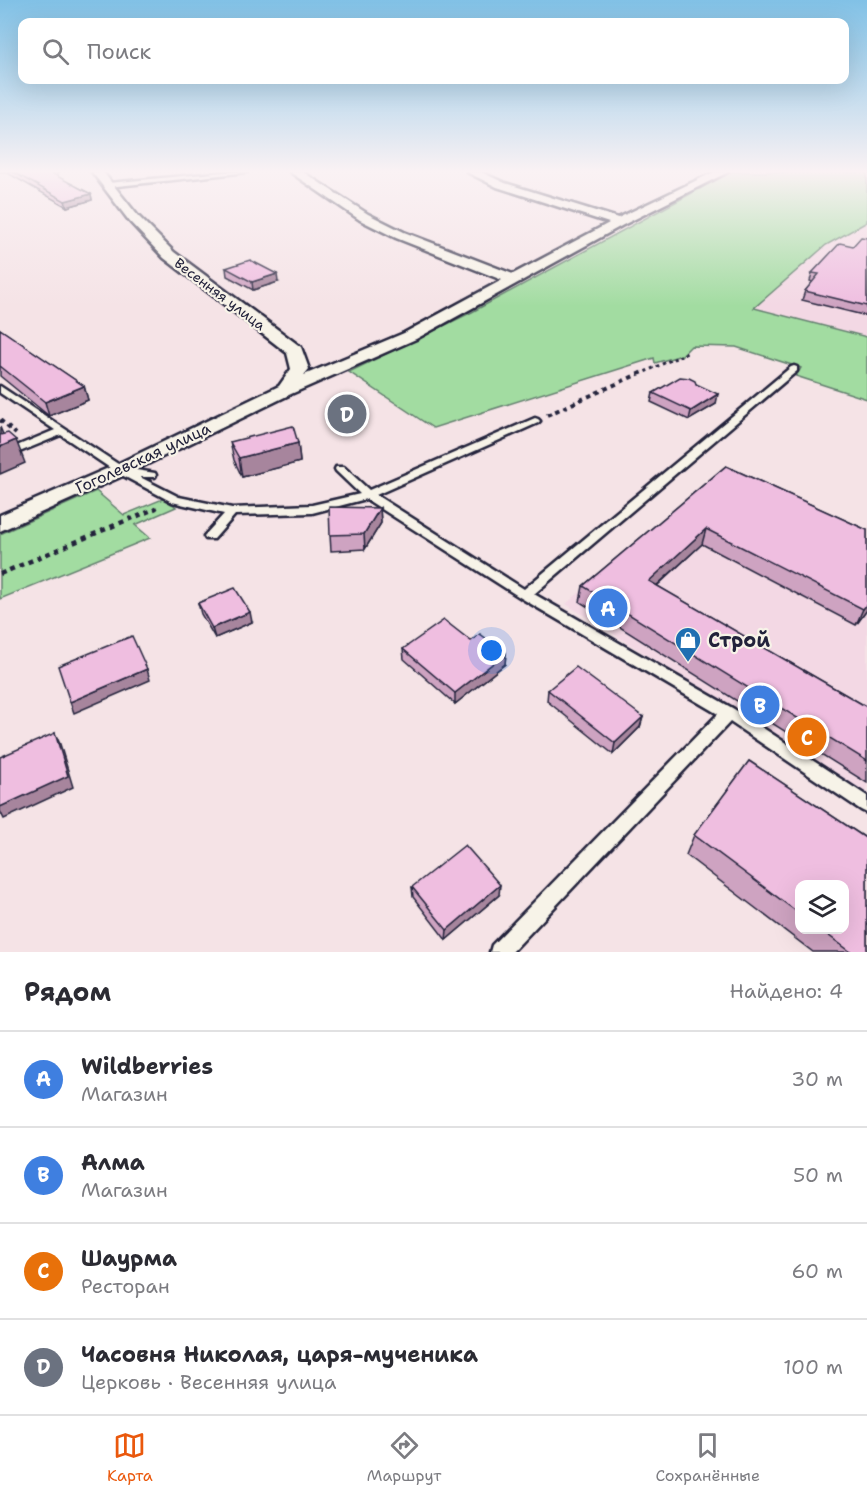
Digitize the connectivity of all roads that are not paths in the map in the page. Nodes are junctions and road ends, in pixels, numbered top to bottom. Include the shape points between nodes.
1 (132, 216) edge
2 (362, 216) edge
3 (602, 216) edge
4 (632, 216) edge
5 (620, 222) junction
6 (515, 280) junction
7 (794, 369) dead end
8 (0, 389) edge
9 (285, 390) junction
10 (535, 421) road end
11 (62, 431) junction
12 (0, 457) edge
13 (340, 469) dead end
14 (120, 470) junction
15 (151, 475) dead end
16 (368, 495) junction
17 (232, 512) junction
18 (0, 524) edge
19 (210, 536) dead end
20 (525, 595) junction
21 (729, 713) junction
22 (867, 805) edge
23 (499, 952) edge

1 - 9 street, Весенняя улица via 169,255 295,351 300,369
2 - 6 street
3 - 5 street
4 - 5 street, Гоголевская улица
5 - 6 street, Гоголевская улица
6 - 9 street, Гоголевская улица via 323,378
7 - 20 lane
8 - 11 lane
9 - 14 street, Гоголевская улица
10 - 16 lane
11 - 12 lane
11 - 14 lane
13 - 16 lane
14 - 15 lane
14 - 17 lane via 176,500
14 - 18 street, Гоголевская улица
16 - 17 lane via 312,509
16 - 20 lane
17 - 19 lane
20 - 21 lane
21 - 22 lane
21 - 23 lane

